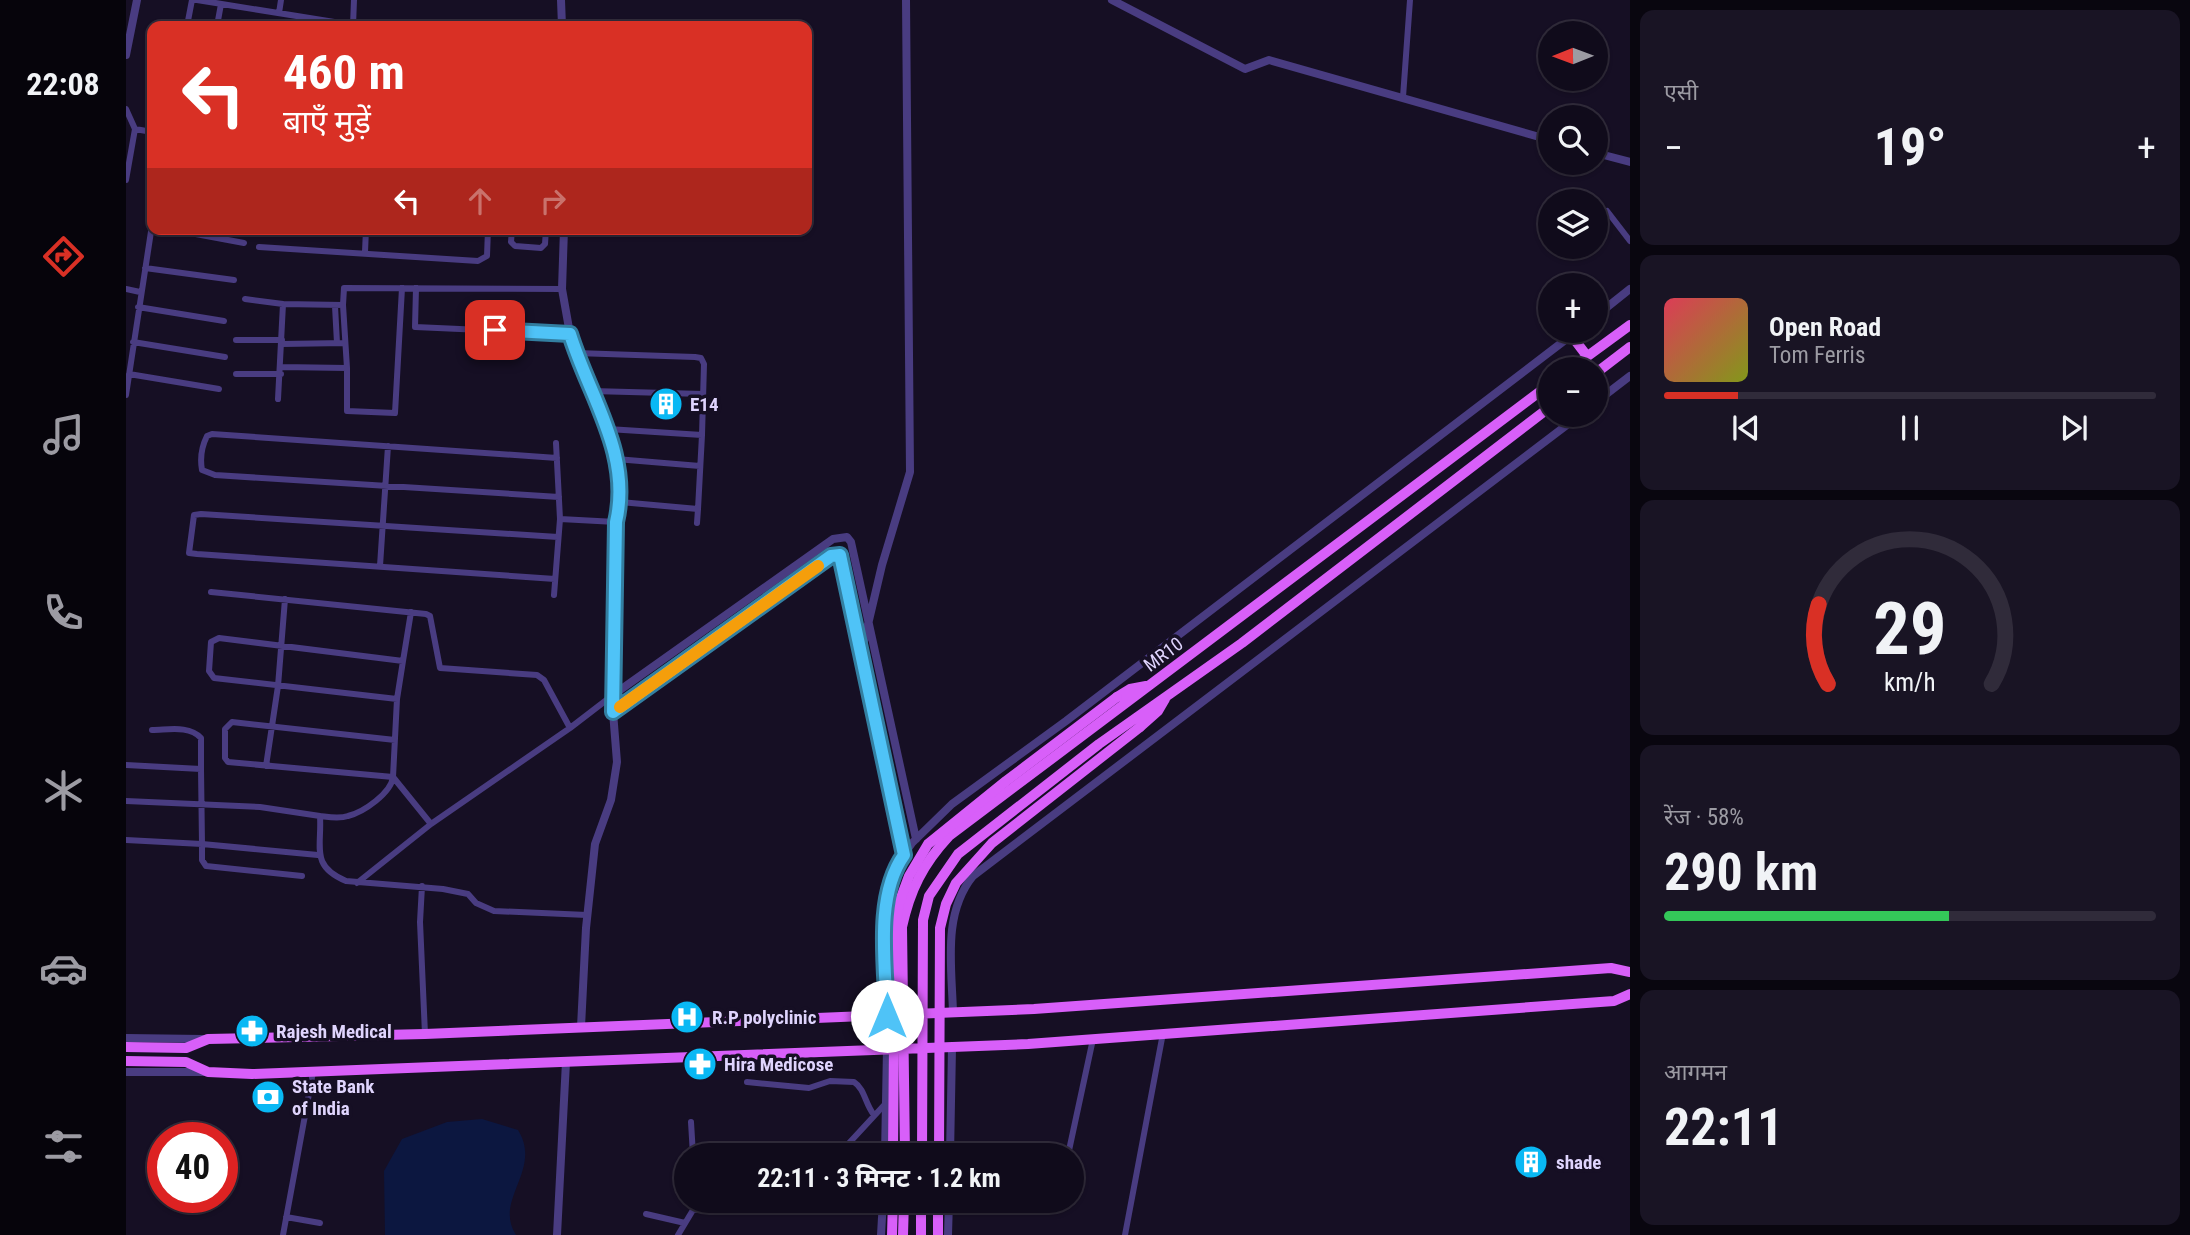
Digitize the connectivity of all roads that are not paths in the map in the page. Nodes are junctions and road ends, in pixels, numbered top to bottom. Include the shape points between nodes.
1 (137, 0) edge
2 (192, 0) edge
3 (197, 0) edge
4 (281, 0) edge
5 (355, 0) edge
6 (561, 0) edge
7 (906, 0) edge
8 (1112, 0) edge
9 (1410, 0) edge
10 (221, 4) junction
11 (279, 13) junction
12 (188, 21) edge
13 (218, 21) edge
14 (325, 21) edge
15 (353, 21) edge
16 (562, 21) edge
17 (126, 55) edge
18 (1403, 97) junction
19 (126, 109) edge
20 (135, 129) junction
21 (147, 131) edge
22 (1538, 136) edge
23 (1608, 156) edge
24 (1630, 162) edge
25 (126, 180) edge
26 (1608, 212) edge
27 (150, 235) edge
28 (201, 235) edge
29 (366, 235) edge
30 (488, 235) edge
31 (512, 235) edge
32 (545, 235) edge
33 (564, 235) edge
34 (1630, 241) edge
35 (244, 243) dead end
36 (259, 247) dead end
37 (365, 252) junction
38 (145, 268) junction
39 (234, 280) dead end
40 (402, 288) junction
41 (416, 288) junction
42 (126, 289) edge
43 (562, 289) junction
44 (1630, 289) edge
45 (140, 292) junction
46 (245, 299) dead end
47 (283, 304) junction
48 (343, 305) junction
49 (335, 306) junction
50 (1608, 306) edge
51 (138, 307) junction
52 (224, 321) dead end
53 (1630, 325) edge
54 (570, 334) junction
55 (236, 340) dead end
56 (133, 342) junction
57 (282, 342) junction
58 (337, 343) junction
59 (345, 343) junction
60 (1561, 343) edge
61 (1580, 343) edge
62 (1630, 347) edge
63 (576, 353) junction
64 (1587, 356) joint
65 (225, 358) dead end
66 (1608, 364) edge
67 (347, 368) junction
68 (281, 370) junction
69 (129, 374) junction
70 (236, 374) dead end
71 (1630, 376) edge
72 (219, 389) dead end
73 (592, 391) junction
74 (1538, 393) edge
75 (1608, 393) edge
76 (703, 394) junction
77 (126, 395) edge
78 (278, 399) dead end
79 (1538, 416) edge
80 (1564, 427) edge
81 (608, 429) junction
82 (702, 435) junction
83 (556, 443) dead end
84 (388, 446) junction
85 (557, 458) junction
86 (616, 459) junction
87 (700, 466) junction
88 (385, 485) junction
89 (559, 497) junction
90 (620, 502) junction
91 (698, 509) junction
92 (560, 519) junction
93 (616, 522) junction
94 (698, 523) dead end
95 (383, 526) junction
96 (558, 537) junction
97 (380, 566) junction
98 (555, 579) junction
99 (211, 592) dead end
100 (554, 595) dead end
101 (285, 599) junction
102 (411, 612) junction
103 (870, 628) junction
104 (281, 646) junction
105 (861, 654) junction
106 (403, 661) junction
107 (1150, 685) junction
108 (278, 686) junction
109 (1168, 693) junction
110 (613, 695) junction
111 (397, 699) junction
112 (613, 712) junction
113 (273, 728) junction
114 (570, 728) junction
115 (152, 730) dead end
116 (395, 740) junction
117 (126, 765) edge
118 (266, 766) junction
119 (201, 769) junction
120 (393, 777) junction
121 (126, 801) edge
122 (199, 804) junction
123 (320, 816) junction
124 (431, 824) junction
125 (916, 839) junction
126 (126, 840) edge
127 (202, 844) junction
128 (318, 855) junction
129 (904, 855) junction
130 (302, 876) dead end
131 (358, 883) junction
132 (422, 887) junction
133 (587, 915) junction
134 (1630, 972) edge
135 (1630, 995) edge
136 (953, 1013) junction
137 (924, 1014) junction
138 (903, 1015) junction
139 (887, 1016) junction
140 (582, 1027) junction
141 (1163, 1033) junction
142 (425, 1034) junction
143 (126, 1038) edge
144 (208, 1039) junction
145 (1093, 1040) junction
146 (126, 1047) edge
147 (887, 1048) junction
148 (904, 1048) junction
149 (924, 1048) junction
150 (953, 1048) junction
151 (126, 1061) edge
152 (566, 1062) junction
153 (126, 1072) edge
154 (208, 1072) junction
155 (313, 1072) junction
156 (747, 1082) dead end
157 (887, 1102) junction
158 (873, 1115) junction
159 (691, 1122) dead end
160 (692, 1143) edge
161 (848, 1143) edge
162 (885, 1143) edge
163 (893, 1143) edge
164 (905, 1143) edge
165 (922, 1143) edge
166 (939, 1143) edge
167 (950, 1143) edge
168 (1071, 1143) edge
169 (691, 1213) edge
170 (882, 1213) edge
171 (892, 1213) edge
172 (904, 1213) edge
173 (921, 1213) edge
174 (938, 1213) edge
175 (948, 1213) edge
176 (646, 1214) dead end
177 (286, 1217) junction
178 (320, 1223) dead end
179 (685, 1223) junction
180 (283, 1235) edge
181 (557, 1235) edge
182 (678, 1235) edge
183 (881, 1235) edge
184 (892, 1235) edge
185 (903, 1235) edge
186 (921, 1235) edge
187 (938, 1235) edge
188 (948, 1235) edge
189 (1125, 1235) edge

1 - 17 street
2 - 12 street
3 - 10 street
4 - 11 street
5 - 15 street
6 - 16 street
7 - 103 street via 910,472 882,565
8 - 18 street via 1245,69 1269,60
9 - 18 street
10 - 11 street
10 - 13 street
11 - 14 street
18 - 22 street
19 - 20 street
20 - 21 street
20 - 25 street
23 - 24 street
26 - 34 street
27 - 38 street
28 - 35 street
29 - 37 street
30 - 37 street via 487,256 478,261
31 - 32 street via 515,246 543,247
33 - 43 street
36 - 37 street
38 - 39 street
38 - 45 street
40 - 41 street
40 - 48 street via 344,288
40 - 67 street via 395,412 347,411
41 - 43 street
41 - 54 street via 415,327
42 - 45 street
43 - 54 street
44 - 50 street
45 - 51 street
46 - 47 street
47 - 49 street
47 - 57 street
48 - 49 street
48 - 59 street
49 - 58 street
51 - 52 street
51 - 56 street
53 - 64 main road
54 - 63 street
55 - 57 street
56 - 65 street
56 - 69 street
57 - 58 street
57 - 68 street
58 - 59 street
59 - 67 street
60 - 125 street via 952,804
61 - 64 main road
62 - 66 main road
63 - 73 street
63 - 76 street via 701,358
67 - 68 street
68 - 70 street
68 - 78 street
69 - 72 street
69 - 77 street
71 - 75 street
73 - 76 street
73 - 81 street
74 - 107 main road, MR10
76 - 82 street
79 - 109 main road, MR10 via 1242,643
80 - 136 street via 973,876 959,897 953,921
81 - 82 street
81 - 86 street
82 - 87 street
83 - 85 street
84 - 85 street
84 - 88 street
84 - 88 street via 212,434 206,436 201,464 202,470 215,475
85 - 89 street
86 - 87 street
86 - 90 street
87 - 91 street
88 - 89 street
88 - 95 street
89 - 92 street
90 - 91 street
90 - 93 street
91 - 94 street
92 - 93 street
92 - 96 street
93 - 110 street
95 - 96 street
95 - 97 street
95 - 97 street via 201,514 194,515 188,546 189,553 197,554
96 - 98 street
97 - 98 street
98 - 100 street
99 - 101 street
101 - 102 street
101 - 104 street
102 - 106 street
102 - 114 street via 429,616 440,668 537,675
103 - 105 street
103 - 110 street via 851,542 847,537 833,539
103 - 125 street
104 - 106 street
104 - 108 street
104 - 108 street via 219,638 211,642 210,655 209,671 214,677
105 - 112 street via 840,555 831,556
105 - 129 street
106 - 111 street
107 - 138 main road, MR10 via 948,836 930,857 909,896 902,927
107 - 163 main road, bridge via 1130,688 1117,697 953,823 917,860 899,903 895,928
108 - 111 street
108 - 113 street
109 - 137 main road, MR10 via 1024,800 958,854 939,876 923,920
109 - 166 main road, bridge via 1158,711 1140,727 992,842 971,862 946,904 940,928
110 - 112 street
110 - 114 street
111 - 116 street
112 - 133 street via 617,762 611,800 595,844
113 - 116 street
113 - 118 street
113 - 118 street via 232,722 225,729 228,762
114 - 124 street
115 - 119 street via 196,733 201,738
116 - 120 street
117 - 119 street
118 - 120 street
119 - 122 street
120 - 123 street via 387,791 362,810 343,817
120 - 124 street
121 - 122 street
122 - 123 street
122 - 127 street
123 - 128 street
124 - 131 street
125 - 129 street
126 - 127 street
127 - 128 street
127 - 130 street via 205,866
128 - 131 street via 332,875
129 - 139 street via 889,888
131 - 132 street
132 - 133 street via 468,894 494,911
132 - 142 street
133 - 140 street
134 - 136 main road via 1611,968
135 - 141 main road via 1614,1000
136 - 137 main road
137 - 138 main road
137 - 149 main road, MR10
138 - 139 main road
138 - 148 main road, MR10
139 - 140 main road
140 - 142 main road
141 - 145 main road
141 - 189 street
142 - 144 main road
143 - 144 street
144 - 146 main road via 186,1048
145 - 150 main road
145 - 168 street
147 - 148 main road
147 - 152 main road
147 - 157 street
148 - 149 main road
148 - 164 main road, MR10
149 - 150 main road
149 - 165 main road, MR10
150 - 167 street
151 - 154 main road via 186,1062
152 - 155 main road
152 - 181 street
153 - 154 street
154 - 155 main road
155 - 177 street
156 - 158 street via 809,1087 830,1081 854,1082
157 - 158 street
157 - 162 street
158 - 161 street
159 - 160 street
169 - 179 street
170 - 183 street
171 - 184 main road
172 - 185 main road
173 - 186 main road
174 - 187 main road
175 - 188 street
176 - 179 street
177 - 178 street
177 - 180 street
179 - 182 street

